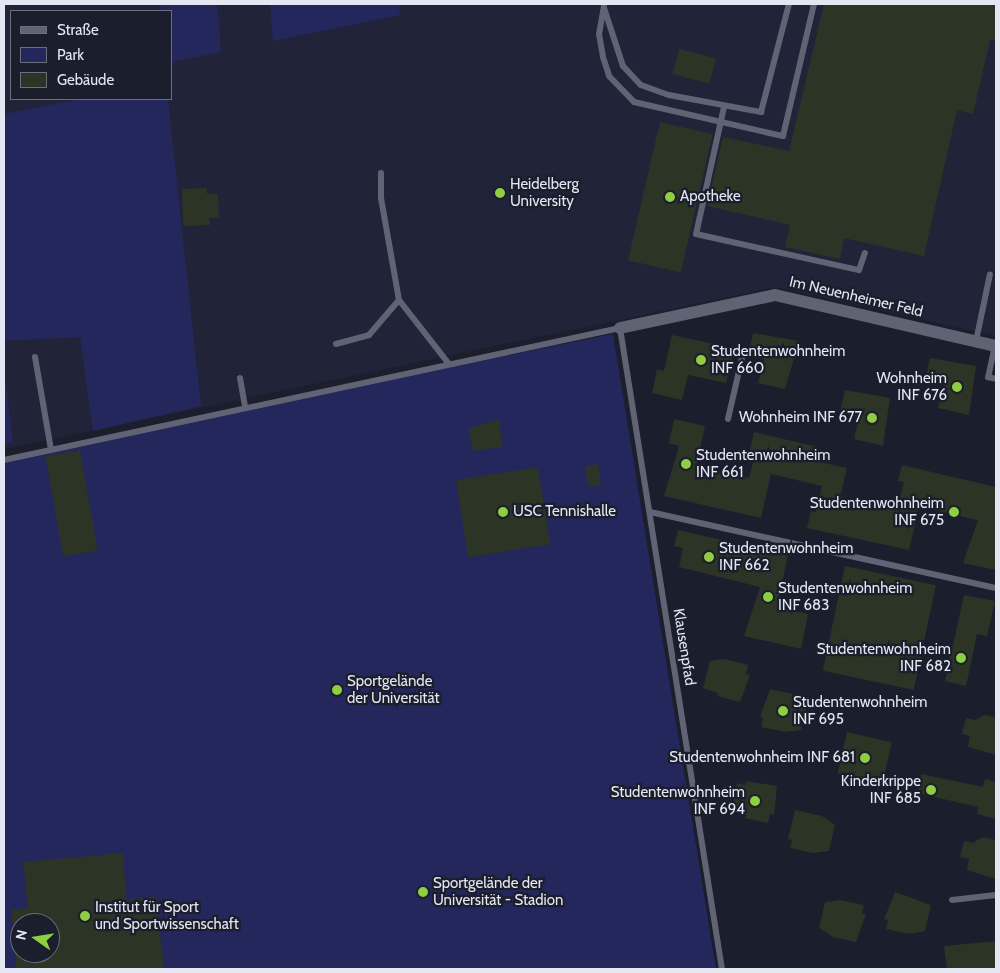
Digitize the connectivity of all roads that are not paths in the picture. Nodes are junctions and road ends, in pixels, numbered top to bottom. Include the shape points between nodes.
1 (789, 4) edge
2 (814, 4) edge
3 (724, 107) junction
4 (382, 173) dead end
5 (865, 252) dead end
6 (990, 274) dead end
7 (399, 300) junction
8 (620, 328) junction
9 (976, 341) junction
10 (336, 344) dead end
11 (995, 345) edge
12 (35, 357) dead end
13 (742, 358) dead end
14 (449, 364) junction
15 (240, 378) dead end
16 (996, 378) edge
17 (245, 408) junction
18 (728, 419) dead end
19 (51, 450) junction
20 (4, 460) edge
21 (650, 512) junction
22 (996, 588) edge
23 (720, 758) dead end
24 (689, 759) junction
25 (996, 895) edge
26 (952, 900) dead end
27 (722, 969) edge

1 - 3 lane via 761,112
2 - 3 lane via 783,136 634,102 609,76 600,34 604,6 630,76 641,85 669,95
3 - 5 lane via 696,234 859,270
4 - 7 lane via 381,198
6 - 9 lane
7 - 10 lane via 368,335
7 - 14 lane
8 - 9 street, Im Neuenheimer Feld via 775,295
8 - 14 lane
8 - 21 lane, Klausenpfad
9 - 11 street, Im Neuenheimer Feld
11 - 16 lane via 988,377
12 - 19 lane
13 - 18 lane
14 - 17 lane
15 - 17 lane
17 - 19 lane
19 - 20 lane
21 - 22 lane
21 - 24 lane, Klausenpfad
23 - 24 lane
24 - 27 lane, Klausenpfad
25 - 26 lane

